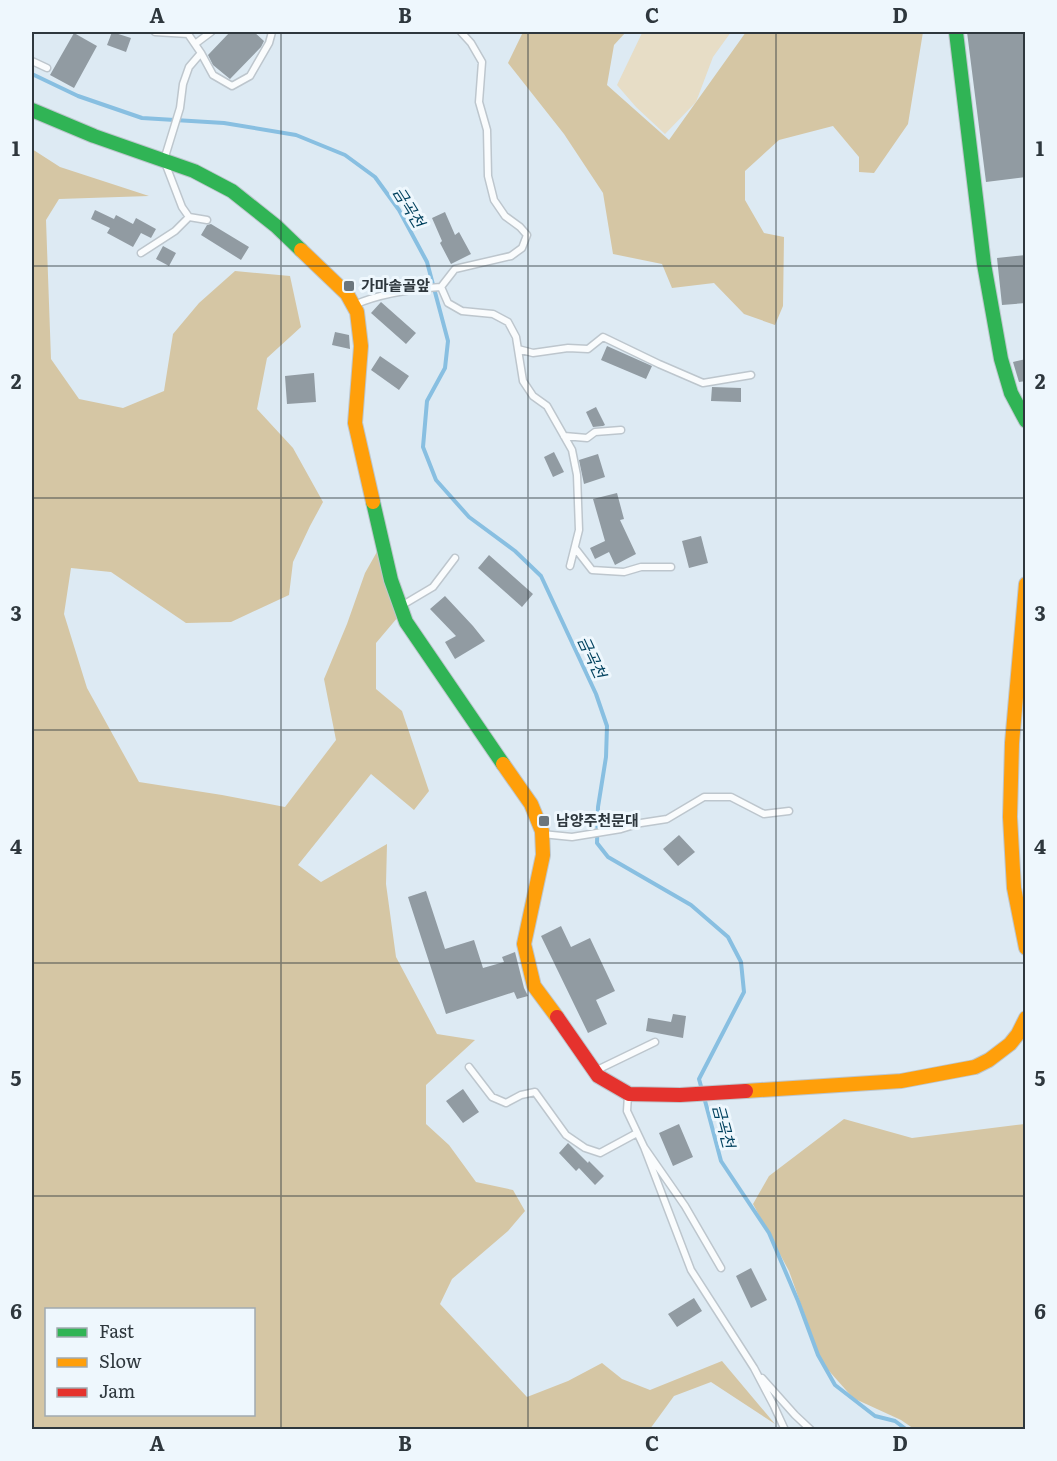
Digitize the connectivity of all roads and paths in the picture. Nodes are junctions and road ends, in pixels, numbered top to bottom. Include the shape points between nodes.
1 (155, 32) edge
2 (211, 32) edge
3 (272, 32) edge
4 (461, 32) edge
5 (956, 32) edge
6 (195, 44) junction
7 (201, 53) junction
8 (32, 61) edge
9 (47, 68) dead end
10 (32, 110) edge
11 (164, 160) junction
12 (189, 217) junction
13 (207, 220) dead end
14 (141, 253) dead end
15 (441, 287) junction
16 (353, 305) junction
17 (519, 349) junction
18 (752, 375) dead end
19 (1026, 421) edge
20 (621, 430) dead end
21 (564, 436) junction
22 (575, 548) junction
23 (455, 558) dead end
24 (570, 566) dead end
25 (671, 567) dead end
26 (1026, 584) edge
27 (400, 607) junction
28 (789, 811) dead end
29 (542, 834) junction
30 (1026, 948) edge
31 (1026, 1018) edge
32 (655, 1042) dead end
33 (469, 1067) dead end
34 (595, 1071) junction
35 (628, 1094) junction
36 (637, 1133) junction
37 (644, 1147) junction
38 (721, 1268) dead end
39 (754, 1368) junction
40 (785, 1430) edge
41 (811, 1430) edge

1 - 6 lane via 188,34
2 - 6 lane
3 - 7 lane via 250,76 232,86 213,75
4 - 15 lane via 482,62 479,102 487,130 488,176 494,200 527,235 522,248 511,256 455,269
5 - 19 street via 984,264 1001,359 1011,393
6 - 7 lane
7 - 11 lane via 189,67 183,84
8 - 9 lane
10 - 11 street
11 - 12 lane
11 - 16 street via 232,191 276,226 347,294
12 - 13 lane
12 - 14 lane
15 - 16 lane via 370,297
15 - 17 lane via 448,303 462,311 494,314 508,322
16 - 27 street via 361,346 355,423
17 - 18 lane via 533,353 588,349 603,337 703,383
17 - 21 lane via 523,381 533,396 547,406
20 - 21 lane via 595,432 586,438
21 - 22 lane via 573,450 577,475 579,530
22 - 24 lane
22 - 25 lane via 592,570 624,572 641,567
23 - 27 lane via 433,587
26 - 30 street via 1012,743 1010,817 1014,888
27 - 29 street via 406,622 531,804
28 - 29 lane via 764,814 731,797 704,797 667,819 572,837
29 - 34 street via 543,855 524,944 534,986
31 - 35 street via 1010,1044 975,1067 901,1081 680,1095
32 - 34 lane
33 - 36 lane via 492,1097 506,1103 535,1092 566,1135 585,1148 600,1153
34 - 35 street
35 - 36 lane via 627,1111
36 - 37 lane
37 - 38 lane
37 - 39 lane via 691,1270
39 - 40 lane
39 - 41 lane

